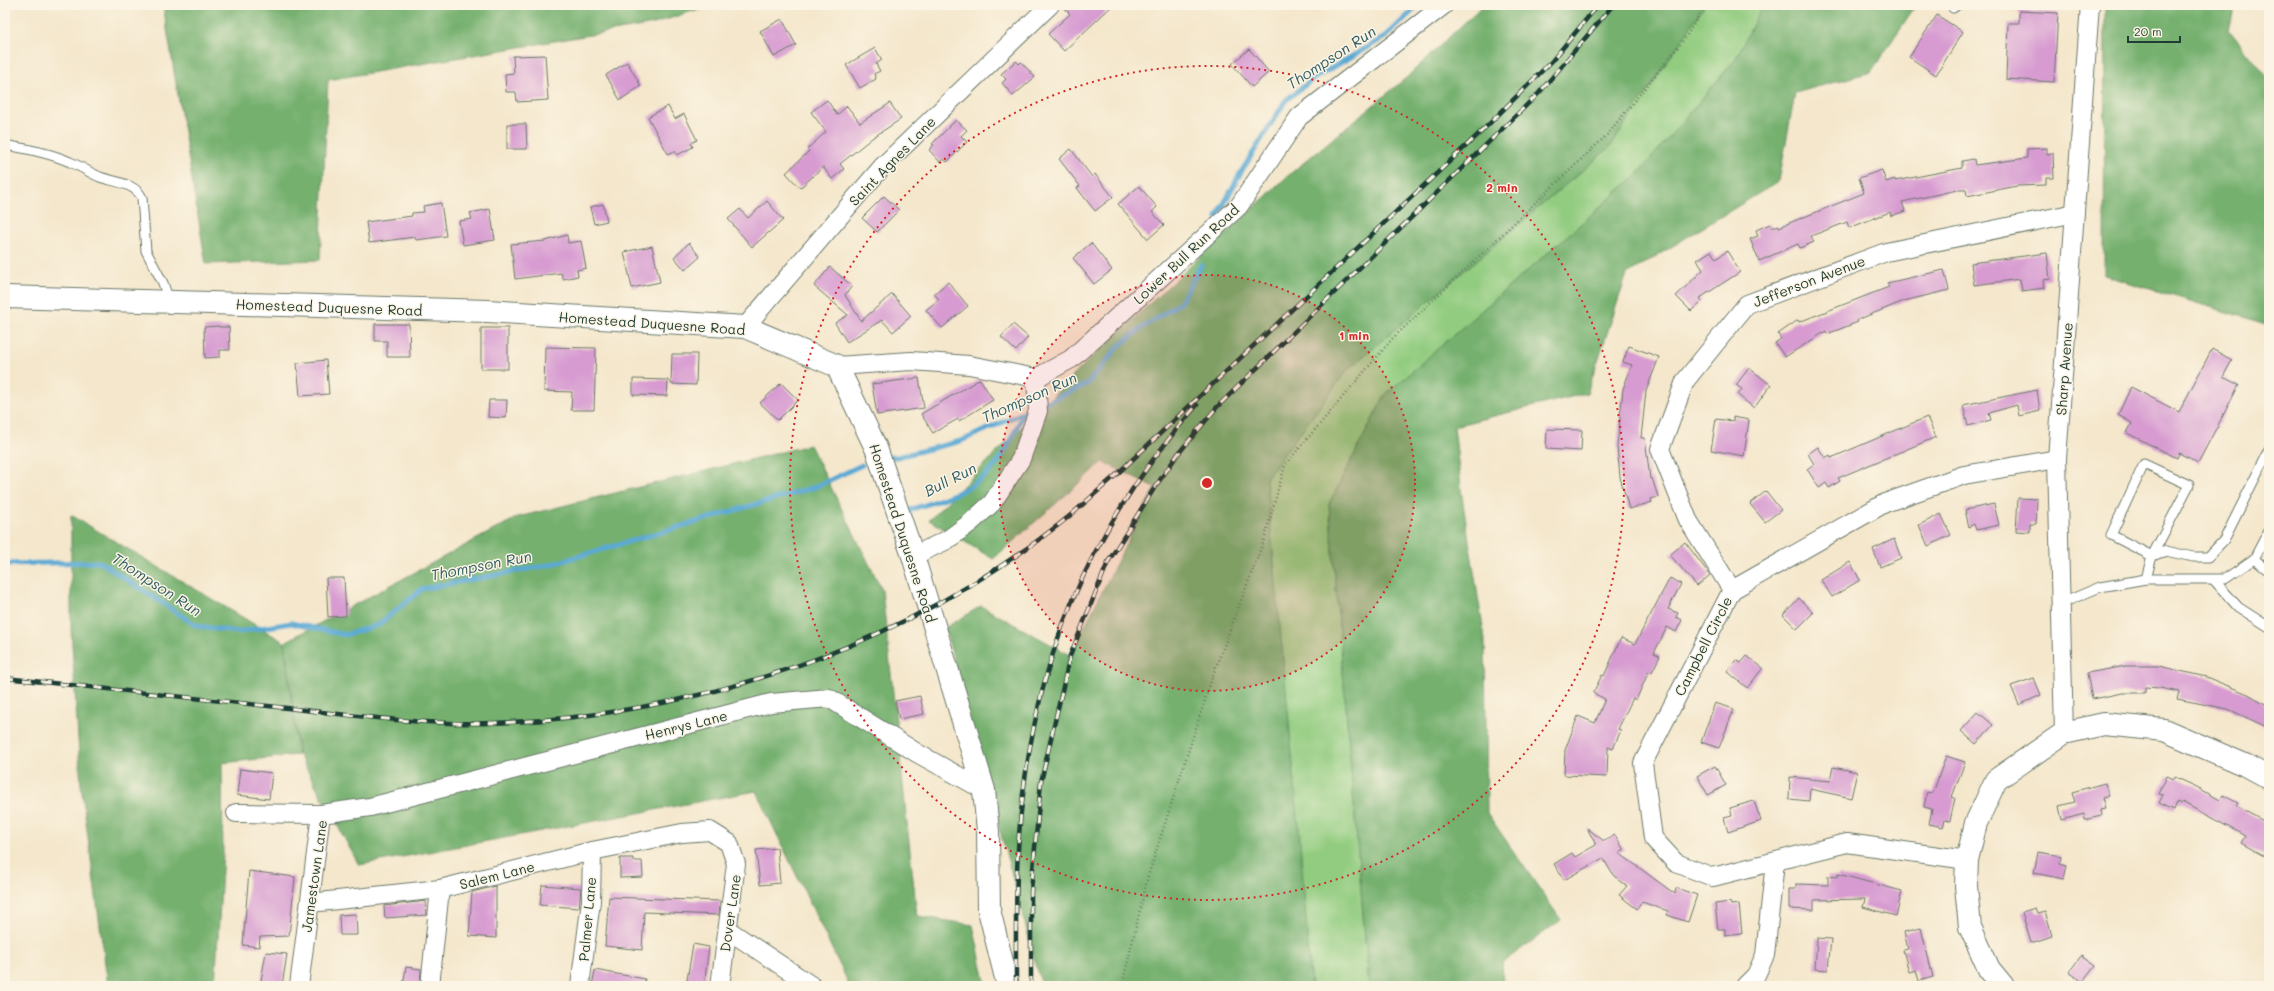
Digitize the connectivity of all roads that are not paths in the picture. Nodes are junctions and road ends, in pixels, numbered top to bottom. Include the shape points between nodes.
1 (1444, 5) edge
2 (2090, 5) edge
3 (1048, 6) edge
4 (5, 145) edge
5 (2075, 213) junction
6 (5, 297) edge
7 (170, 302) junction
8 (745, 327) junction
9 (837, 366) junction
10 (1036, 378) junction
11 (2269, 450) edge
12 (2057, 459) junction
13 (2269, 530) edge
14 (913, 556) junction
15 (2152, 556) junction
16 (2254, 559) junction
17 (2269, 571) edge
18 (2146, 579) junction
19 (2214, 580) junction
20 (1732, 590) junction
21 (2060, 604) junction
22 (2269, 627) edge
23 (2064, 733) junction
24 (2269, 778) edge
25 (984, 790) junction
26 (370, 807) joint
27 (236, 813) dead end
28 (322, 814) junction
29 (682, 833) joint
30 (592, 851) junction
31 (1967, 860) junction
32 (1775, 862) junction
33 (440, 889) junction
34 (310, 903) junction
35 (728, 930) junction
36 (299, 986) edge
37 (430, 986) edge
38 (580, 986) edge
39 (720, 986) edge
40 (812, 986) edge
41 (1008, 986) edge
42 (1745, 986) edge
43 (2003, 986) edge

1 - 10 street, Lower Bull Run Road via 1299,117 1239,206 1071,358
2 - 5 street, Sharp Avenue
3 - 8 street, Saint Agnes Lane via 882,167
4 - 7 lane via 35,150 69,161 99,177 133,187 140,193 146,251
5 - 12 street, Sharp Avenue
5 - 20 street, Jefferson Avenue via 1886,252 1747,304 1685,380 1660,449 1688,520
6 - 7 street, Homestead Duquesne Road
7 - 8 street, Homestead Duquesne Road via 488,311
8 - 9 street, Homestead Duquesne Road
9 - 10 street via 911,361 969,365
9 - 14 street, Homestead Duquesne Road via 876,448
10 - 14 street via 1038,405 1021,460 992,503 947,540
11 - 15 lane via 2224,540 2208,557 2193,557 2166,551
12 - 20 street, Campbell Circle via 1964,475 1885,503
12 - 21 street, Sharp Avenue
13 - 16 lane
14 - 25 street, Homestead Duquesne Road
15 - 15 lane via 2189,485 2144,464 2111,535
15 - 18 lane
16 - 17 lane
16 - 19 lane via 2225,579
18 - 19 lane
18 - 21 lane via 2100,587
19 - 22 lane via 2238,607
20 - 32 street, Campbell Circle via 1643,763 1653,838 1676,863 1713,877
21 - 23 street, Sharp Avenue
23 - 24 street via 2104,724 2164,730
23 - 31 street via 1996,780 1976,822
25 - 26 street, Henrys Lane via 917,753 829,698 771,703
25 - 41 street, Homestead Duquesne Road via 988,831 989,910
26 - 28 street, Jamestown Lane
27 - 28 street
28 - 34 street, Jamestown Lane
29 - 30 street, Salem Lane
29 - 35 street, Dover Lane via 710,831 729,843 736,864
30 - 33 street, Salem Lane
30 - 38 street, Palmer Lane via 591,900
31 - 32 street, Campbell Circle via 1848,843
31 - 43 street via 1970,927 1989,969
32 - 42 street via 1765,955 1756,975
33 - 34 street, Salem Lane
33 - 37 street
34 - 36 street, Jamestown Lane
35 - 39 street, Dover Lane
35 - 40 street

